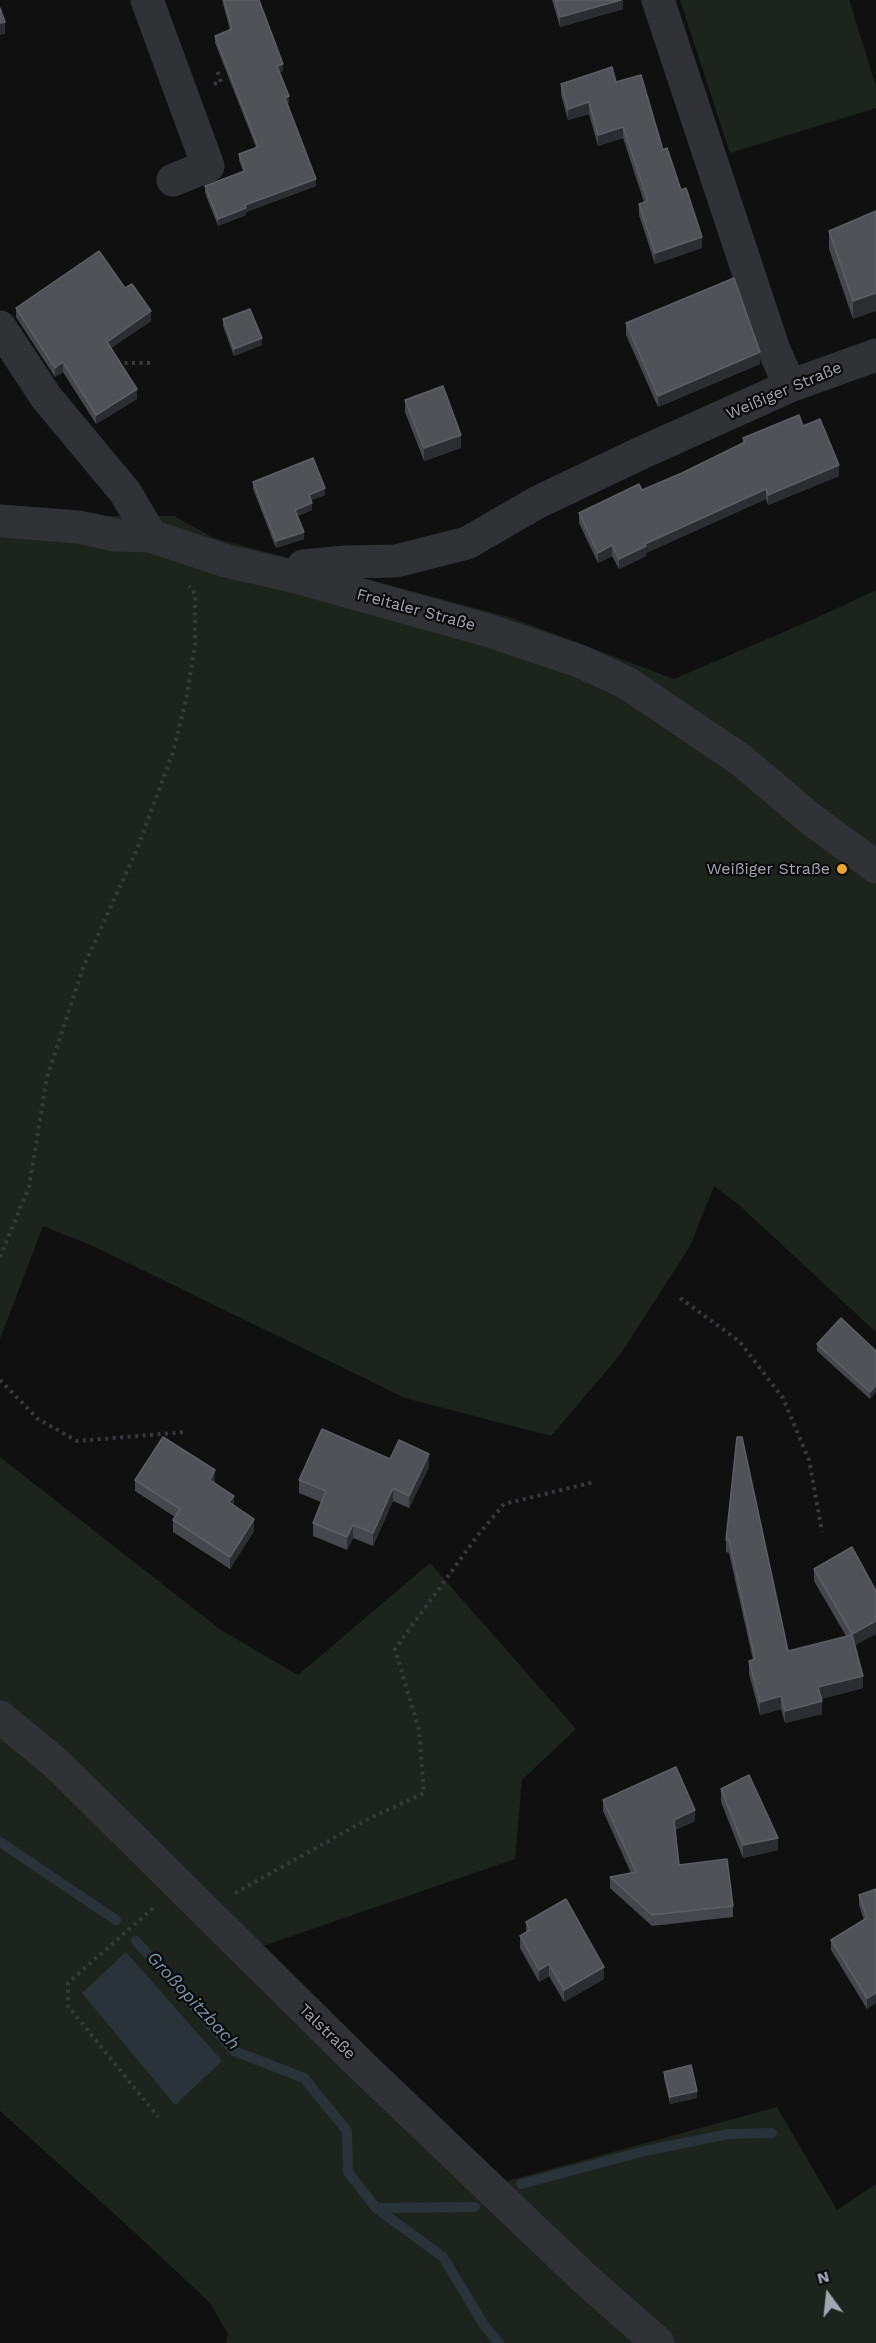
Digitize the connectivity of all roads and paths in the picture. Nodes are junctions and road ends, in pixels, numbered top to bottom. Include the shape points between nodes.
1 (147, 0) edge
2 (658, 0) edge
3 (173, 180) dead end
4 (0, 327) edge
5 (876, 355) edge
6 (108, 363) edge
7 (152, 363) dead end
8 (790, 386) junction
9 (0, 521) edge
10 (151, 536) junction
11 (183, 578) dead end
12 (300, 578) junction
13 (876, 867) edge
14 (0, 1257) edge
15 (680, 1298) dead end
16 (0, 1380) edge
17 (186, 1432) dead end
18 (594, 1482) dead end
19 (822, 1532) dead end
20 (0, 1717) edge
21 (203, 1910) junction
22 (143, 1917) dead end
23 (158, 2117) dead end
24 (658, 2343) edge

1 - 3 street via 208,166
2 - 8 street via 774,350
4 - 10 street via 46,397 125,492
5 - 8 street, Weißiger Straße
6 - 7 path
8 - 12 street, Weißiger Straße via 538,502 467,543 396,561 303,566
9 - 10 street, Freitaler Straße
10 - 12 street, Freitaler Straße via 226,561
11 - 14 path via 195,594 195,645 173,752 137,849 83,968 47,1077 29,1187
12 - 13 street, Freitaler Straße via 490,631 579,661 627,683 741,760
15 - 19 path via 739,1341 783,1398 808,1460
16 - 17 path via 38,1419 77,1441
18 - 21 path via 504,1504 395,1649 419,1730 424,1793 366,1820
20 - 21 street, Talstraße via 58,1765
21 - 24 street, Talstraße via 566,2261
22 - 23 path via 68,1983 68,2006

